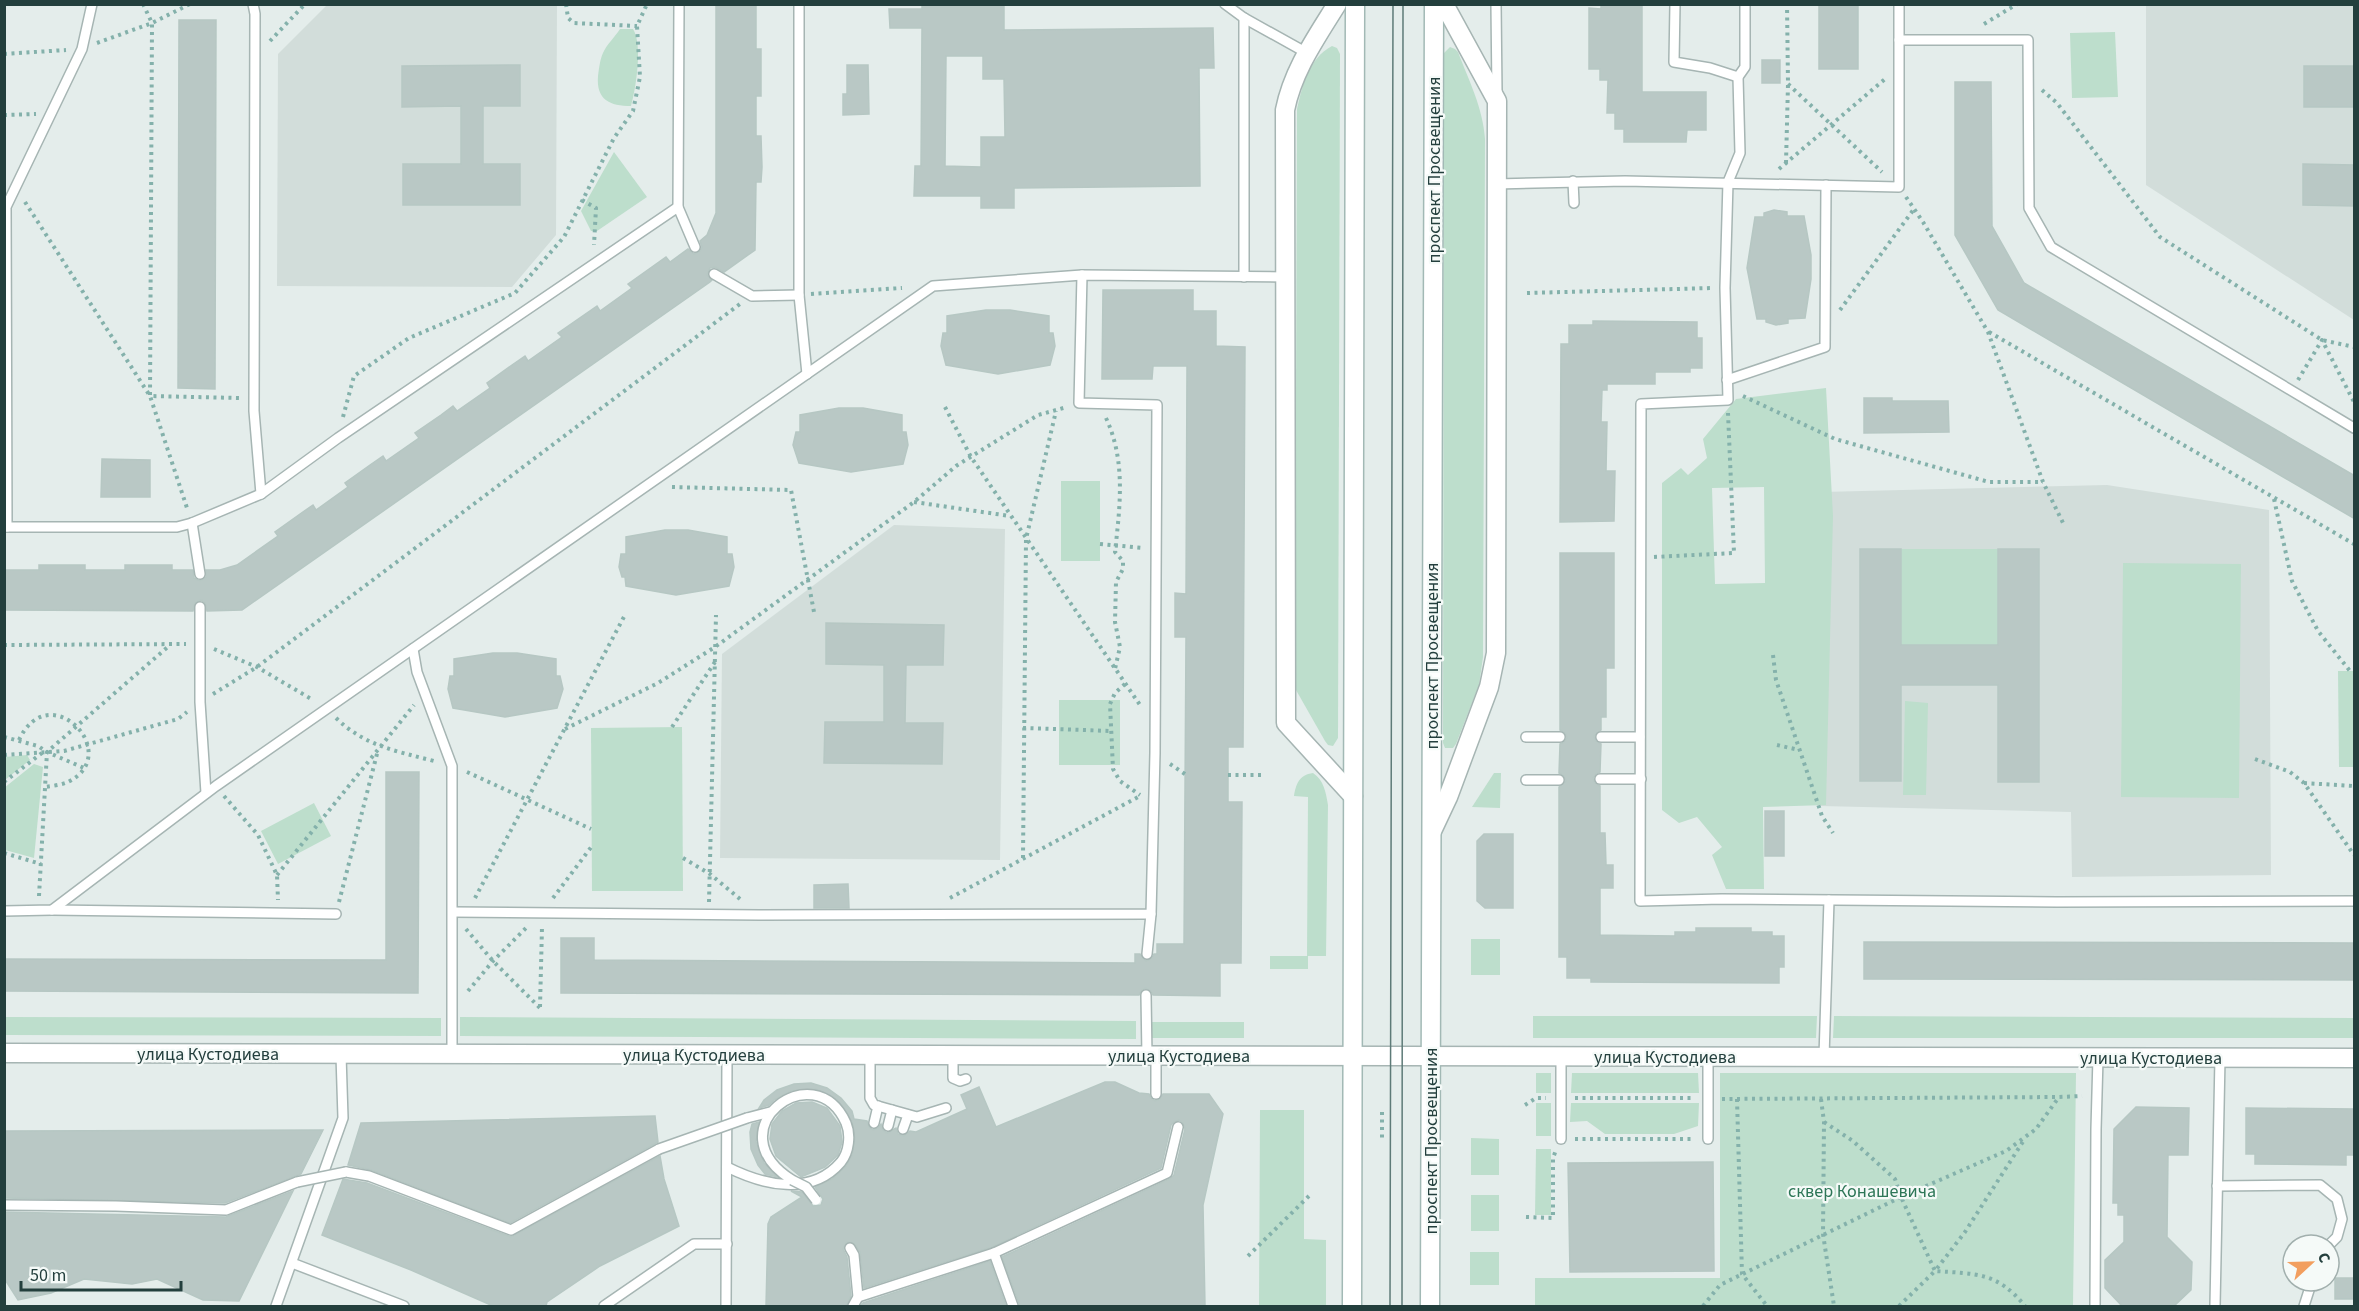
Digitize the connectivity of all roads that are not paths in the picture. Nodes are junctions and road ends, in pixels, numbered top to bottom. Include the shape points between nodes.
1 (92, 4) edge
2 (252, 4) edge
3 (679, 4) edge
4 (799, 4) edge
5 (1225, 4) edge
6 (1337, 4) edge
7 (1354, 4) edge
8 (1434, 4) edge
9 (1444, 4) edge
10 (1496, 4) edge
11 (1675, 4) edge
12 (1745, 4) edge
13 (1899, 4) edge
14 (1244, 18) junction
15 (1899, 40) junction
16 (1307, 53) junction
17 (1738, 77) junction
18 (1497, 101) junction
19 (1573, 181) junction
20 (1728, 182) junction
21 (1496, 184) junction
22 (1826, 185) junction
23 (1574, 203) dead end
24 (678, 207) junction
25 (695, 247) dead end
26 (714, 274) dead end
27 (1082, 275) junction
28 (1244, 277) junction
29 (1285, 277) junction
30 (799, 295) junction
31 (807, 374) junction
32 (1728, 384) junction
33 (2355, 429) edge
34 (261, 494) junction
35 (192, 523) junction
36 (6, 527) edge
37 (200, 574) dead end
38 (200, 607) dead end
39 (413, 649) junction
40 (1526, 737) dead end
41 (1560, 737) dead end
42 (1601, 737) dead end
43 (1640, 737) junction
44 (1600, 779) dead end
45 (1641, 779) junction
46 (1526, 780) dead end
47 (1560, 780) dead end
48 (206, 793) junction
49 (1353, 796) junction
50 (1432, 831) junction
51 (1829, 900) junction
52 (2355, 901) edge
53 (52, 910) junction
54 (4, 911) edge
55 (453, 912) junction
56 (336, 914) road end
57 (1151, 914) junction
58 (1146, 954) dead end
59 (1146, 995) dead end
60 (4, 1053) edge
61 (341, 1055) junction
62 (452, 1055) junction
63 (727, 1055) junction
64 (870, 1056) junction
65 (953, 1056) junction
66 (1151, 1056) junction
67 (1353, 1056) junction
68 (1432, 1057) junction
69 (1561, 1057) junction
70 (1708, 1057) junction
71 (1824, 1057) junction
72 (2098, 1058) junction
73 (2220, 1058) junction
74 (2355, 1058) edge
75 (966, 1079) dead end
76 (1156, 1094) dead end
77 (878, 1106) junction
78 (946, 1108) dead end
79 (892, 1110) junction
80 (770, 1112) junction
81 (929, 1114) junction
82 (908, 1115) junction
83 (874, 1123) dead end
84 (934, 1124) dead end
85 (888, 1126) dead end
86 (1178, 1127) dead end
87 (903, 1129) dead end
88 (1561, 1139) road end
89 (1708, 1139) road end
90 (727, 1167) junction
91 (796, 1182) junction
92 (2217, 1186) junction
93 (816, 1200) dead end
94 (4, 1205) edge
95 (2338, 1233) edge
96 (727, 1244) junction
97 (850, 1248) dead end
98 (994, 1253) junction
99 (292, 1263) junction
100 (858, 1297) junction
101 (276, 1306) edge
102 (404, 1306) edge
103 (604, 1306) edge
104 (726, 1306) edge
105 (853, 1306) edge
106 (1013, 1306) edge
107 (1352, 1306) edge
108 (1430, 1306) edge
109 (2096, 1306) edge
110 (2215, 1306) edge

1 - 36 lane via 82,49 6,207
2 - 34 lane via 254,411
3 - 24 lane
4 - 30 lane
5 - 14 lane
6 - 16 street
7 - 49 street
8 - 50 street, проспект Просвещения
9 - 18 street
10 - 18 lane
11 - 17 lane via 1674,62
12 - 17 lane via 1745,67
13 - 15 lane
14 - 16 lane
14 - 28 lane
15 - 22 lane via 1899,187
15 - 33 lane via 2028,40 2029,208 2052,246
16 - 29 street via 1289,90 1285,110
17 - 20 lane via 1740,153
18 - 21 street
19 - 20 lane
19 - 21 lane
19 - 23 lane
20 - 22 lane
20 - 32 lane
21 - 50 street via 1494,669
22 - 32 lane via 1825,347
24 - 25 lane
24 - 34 lane
26 - 30 lane via 752,296
27 - 28 lane
27 - 31 lane via 933,286
27 - 57 lane via 1079,403 1157,405
28 - 29 lane
29 - 49 street via 1286,723
30 - 31 lane
31 - 39 lane
32 - 43 lane via 1728,400 1641,404
34 - 35 lane
35 - 36 lane via 177,527
35 - 37 lane
38 - 48 lane via 200,702
39 - 48 lane
39 - 55 lane via 417,672 452,766
40 - 41 lane
42 - 43 lane
43 - 45 lane
44 - 45 lane
45 - 51 lane via 1640,901
46 - 47 lane
48 - 53 lane
49 - 67 street
50 - 68 street, проспект Просвещения
51 - 52 lane
51 - 71 lane
53 - 54 lane
53 - 56 lane
55 - 57 lane
55 - 62 lane
57 - 58 lane
59 - 66 lane
60 - 61 street, улица Кустодиева
61 - 62 street, улица Кустодиева
61 - 99 lane via 343,1118
62 - 63 street, улица Кустодиева
63 - 64 street, улица Кустодиева
63 - 90 lane
64 - 65 street, улица Кустодиева
64 - 77 lane via 870,1098
65 - 66 street, улица Кустодиева
65 - 75 lane via 953,1078
66 - 67 street, улица Кустодиева
66 - 76 lane
67 - 68 street, улица Кустодиева
67 - 107 street
68 - 69 street, улица Кустодиева
68 - 108 street, проспект Просвещения
69 - 70 street, улица Кустодиева
69 - 88 lane
70 - 71 street, улица Кустодиева
70 - 89 lane
71 - 72 street, улица Кустодиева
72 - 73 street, улица Кустодиева
72 - 109 lane
73 - 74 street, улица Кустодиева
73 - 92 lane
77 - 79 lane
77 - 83 lane
78 - 81 lane
79 - 82 lane
79 - 85 lane
80 - 91 lane via 762,1136 769,1161
80 - 91 lane via 791,1096 811,1094 832,1105 847,1126 848,1148 843,1160 821,1178
80 - 94 lane, bridge via 659,1149 511,1230 369,1176 346,1172 297,1182 226,1210
81 - 82 lane
81 - 84 lane
82 - 87 lane
86 - 98 lane via 1167,1173
90 - 91 lane via 759,1181
90 - 96 lane
91 - 93 lane, bridge
92 - 95 lane via 2320,1185 2337,1199 2342,1219
92 - 110 lane
96 - 103 lane via 694,1244
96 - 104 lane
97 - 100 lane
98 - 100 lane
98 - 106 lane
99 - 101 lane
99 - 102 lane
100 - 105 lane

